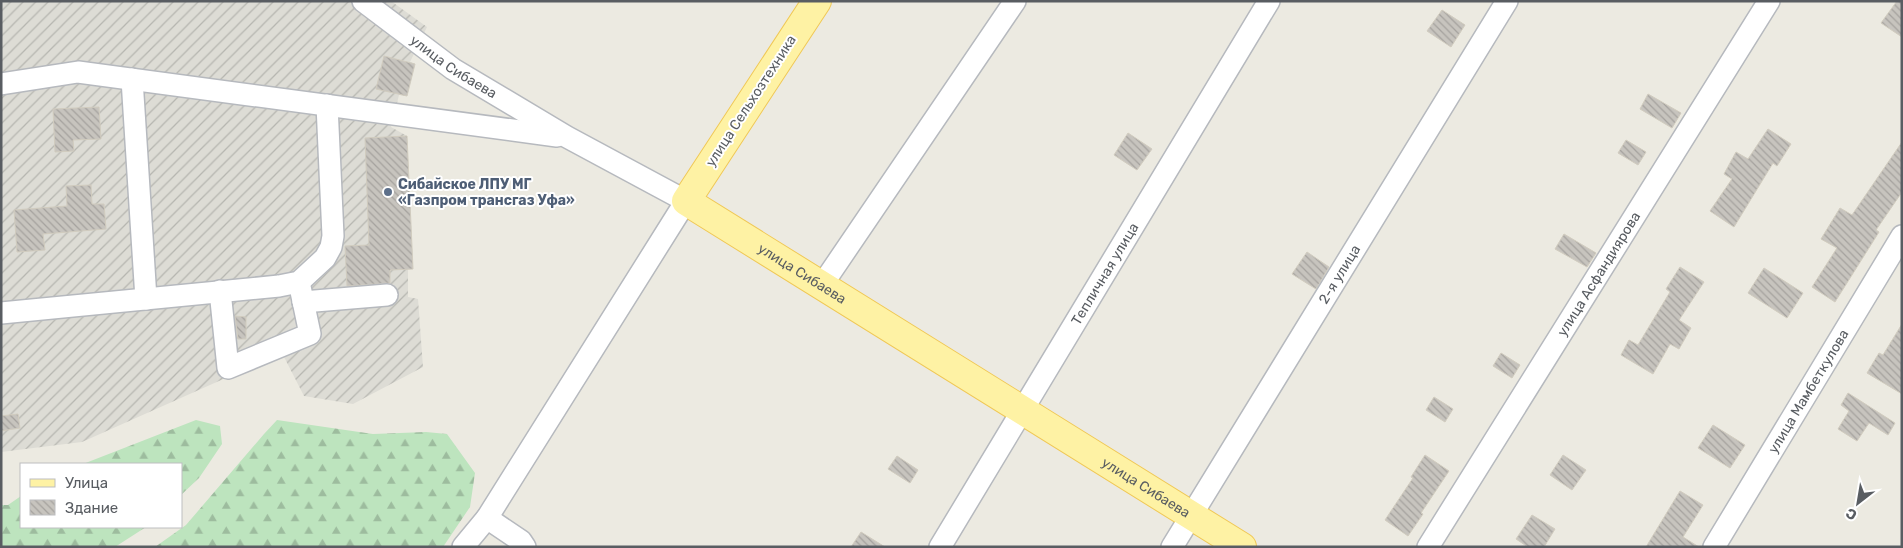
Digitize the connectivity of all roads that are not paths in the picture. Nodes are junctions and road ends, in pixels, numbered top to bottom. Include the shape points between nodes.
1 (363, 1) edge
2 (817, 1) edge
3 (1015, 1) edge
4 (1269, 1) edge
5 (1507, 1) edge
6 (1769, 1) edge
7 (132, 79) junction
8 (1, 84) edge
9 (327, 105) junction
10 (567, 137) junction
11 (686, 201) junction
12 (1902, 236) edge
13 (822, 285) junction
14 (220, 291) junction
15 (301, 292) junction
16 (387, 295) dead end
17 (146, 299) junction
18 (1, 313) edge
19 (1024, 410) junction
20 (1192, 516) junction
21 (487, 518) junction
22 (463, 547) edge
23 (525, 547) edge
24 (940, 547) edge
25 (1172, 547) edge
26 (1242, 547) edge
27 (1428, 547) edge
28 (1714, 547) edge

1 - 10 street, улица Сибаева via 453,69
2 - 11 main road, улица Сельхозтехника
3 - 13 street
4 - 19 street, Тепличная улица
5 - 20 street, 2-я улица
6 - 27 street, улица Асфандиярова
7 - 8 street via 78,72
7 - 9 street
7 - 17 street
9 - 10 street
9 - 15 street via 333,236 325,258
10 - 11 street, улица Сибаева
11 - 13 main road, улица Сибаева
11 - 21 street
12 - 28 street, улица Мамбеткулова
13 - 19 main road, улица Сибаева
14 - 15 street via 279,286
14 - 15 street via 228,368 310,334
14 - 17 street
15 - 16 street
17 - 18 street
19 - 20 main road, улица Сибаева
19 - 24 street, Тепличная улица
20 - 25 street, 2-я улица
20 - 26 main road, улица Сибаева
21 - 22 street
21 - 23 street

